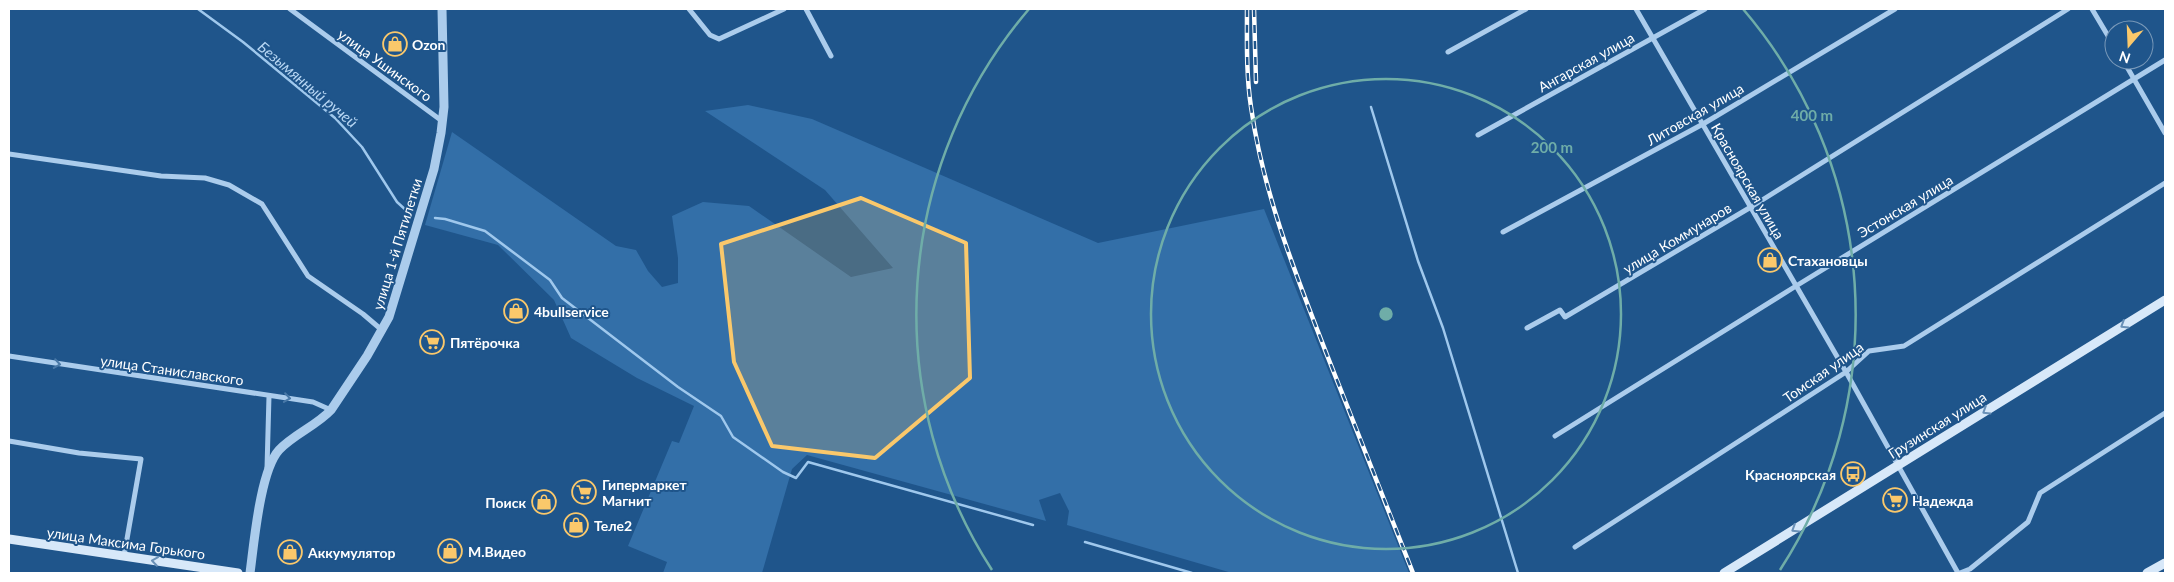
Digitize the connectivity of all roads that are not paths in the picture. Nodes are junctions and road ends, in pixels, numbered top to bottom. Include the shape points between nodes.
1 (290, 9) edge
2 (442, 9) edge
3 (689, 9) edge
4 (784, 9) edge
5 (806, 9) edge
6 (1526, 9) edge
7 (1636, 9) edge
8 (1705, 9) edge
9 (1895, 9) edge
10 (2068, 9) edge
11 (2092, 9) edge
12 (2104, 29) edge
13 (1653, 38) junction
14 (1448, 52) dead end
15 (830, 56) dead end
16 (2165, 60) edge
17 (2129, 70) edge
18 (2135, 80) junction
19 (442, 121) junction
20 (1703, 124) junction
21 (2165, 133) edge
22 (1478, 135) dead end
23 (9, 154) edge
24 (2165, 183) edge
25 (1750, 207) junction
26 (1503, 232) dead end
27 (1796, 286) junction
28 (2165, 300) edge
29 (1527, 328) dead end
30 (382, 331) junction
31 (9, 356) edge
32 (1846, 372) junction
33 (270, 396) junction
34 (331, 410) junction
35 (2165, 412) edge
36 (1555, 436) dead end
37 (9, 441) edge
38 (1897, 466) junction
39 (267, 474) junction
40 (9, 539) edge
41 (1575, 547) dead end
42 (124, 557) junction
43 (2165, 563) edge
44 (238, 573) edge
45 (250, 573) edge
46 (1724, 573) edge
47 (1959, 573) edge
48 (2147, 573) edge

1 - 19 street, улица Ушинского
2 - 19 street, улица 1-й Пятилетки
3 - 4 street via 710,35 719,39
5 - 15 street
6 - 14 street
7 - 13 street, Красноярская улица
8 - 13 street, Ангарская улица
9 - 20 street, Литовская улица
10 - 25 street, улица Коммунаров
11 - 12 street
13 - 20 street, Красноярская улица
13 - 22 street, Ангарская улица
16 - 18 street, Эстонская улица
17 - 18 street
18 - 21 street
18 - 27 street, Эстонская улица
19 - 30 street, улица 1-й Пятилетки via 439,149 423,208
20 - 25 street, Красноярская улица
20 - 26 street, Литовская улица
23 - 30 street via 161,176 205,178 230,185 262,204 308,276
24 - 32 street, Томская улица via 1904,346 1869,352
25 - 27 street, Красноярская улица
25 - 29 street, улица Коммунаров via 1565,317 1560,310
27 - 32 street, Красноярская улица
27 - 36 street, Эстонская улица
28 -> 38 main road, Грузинская улица
30 - 34 street, улица 1-й Пятилетки
31 -> 33 street, улица Станиславского
32 - 38 street, Красноярская улица
32 - 41 street, Томская улица
33 -> 34 street, улица Станиславского via 313,402
33 - 39 street, улица 1-й Пятилетки
34 - 39 street, улица 1-й Пятилетки via 280,448
35 - 47 street via 2040,493 2028,522 1970,569
37 - 42 street via 79,454 141,459
38 -> 46 main road, Грузинская улица
38 - 47 street, Красноярская улица
39 - 45 street, улица 1-й Пятилетки
40 - 42 main road, улица Максима Горького
44 -> 42 main road, улица Максима Горького
43 - 48 main road

